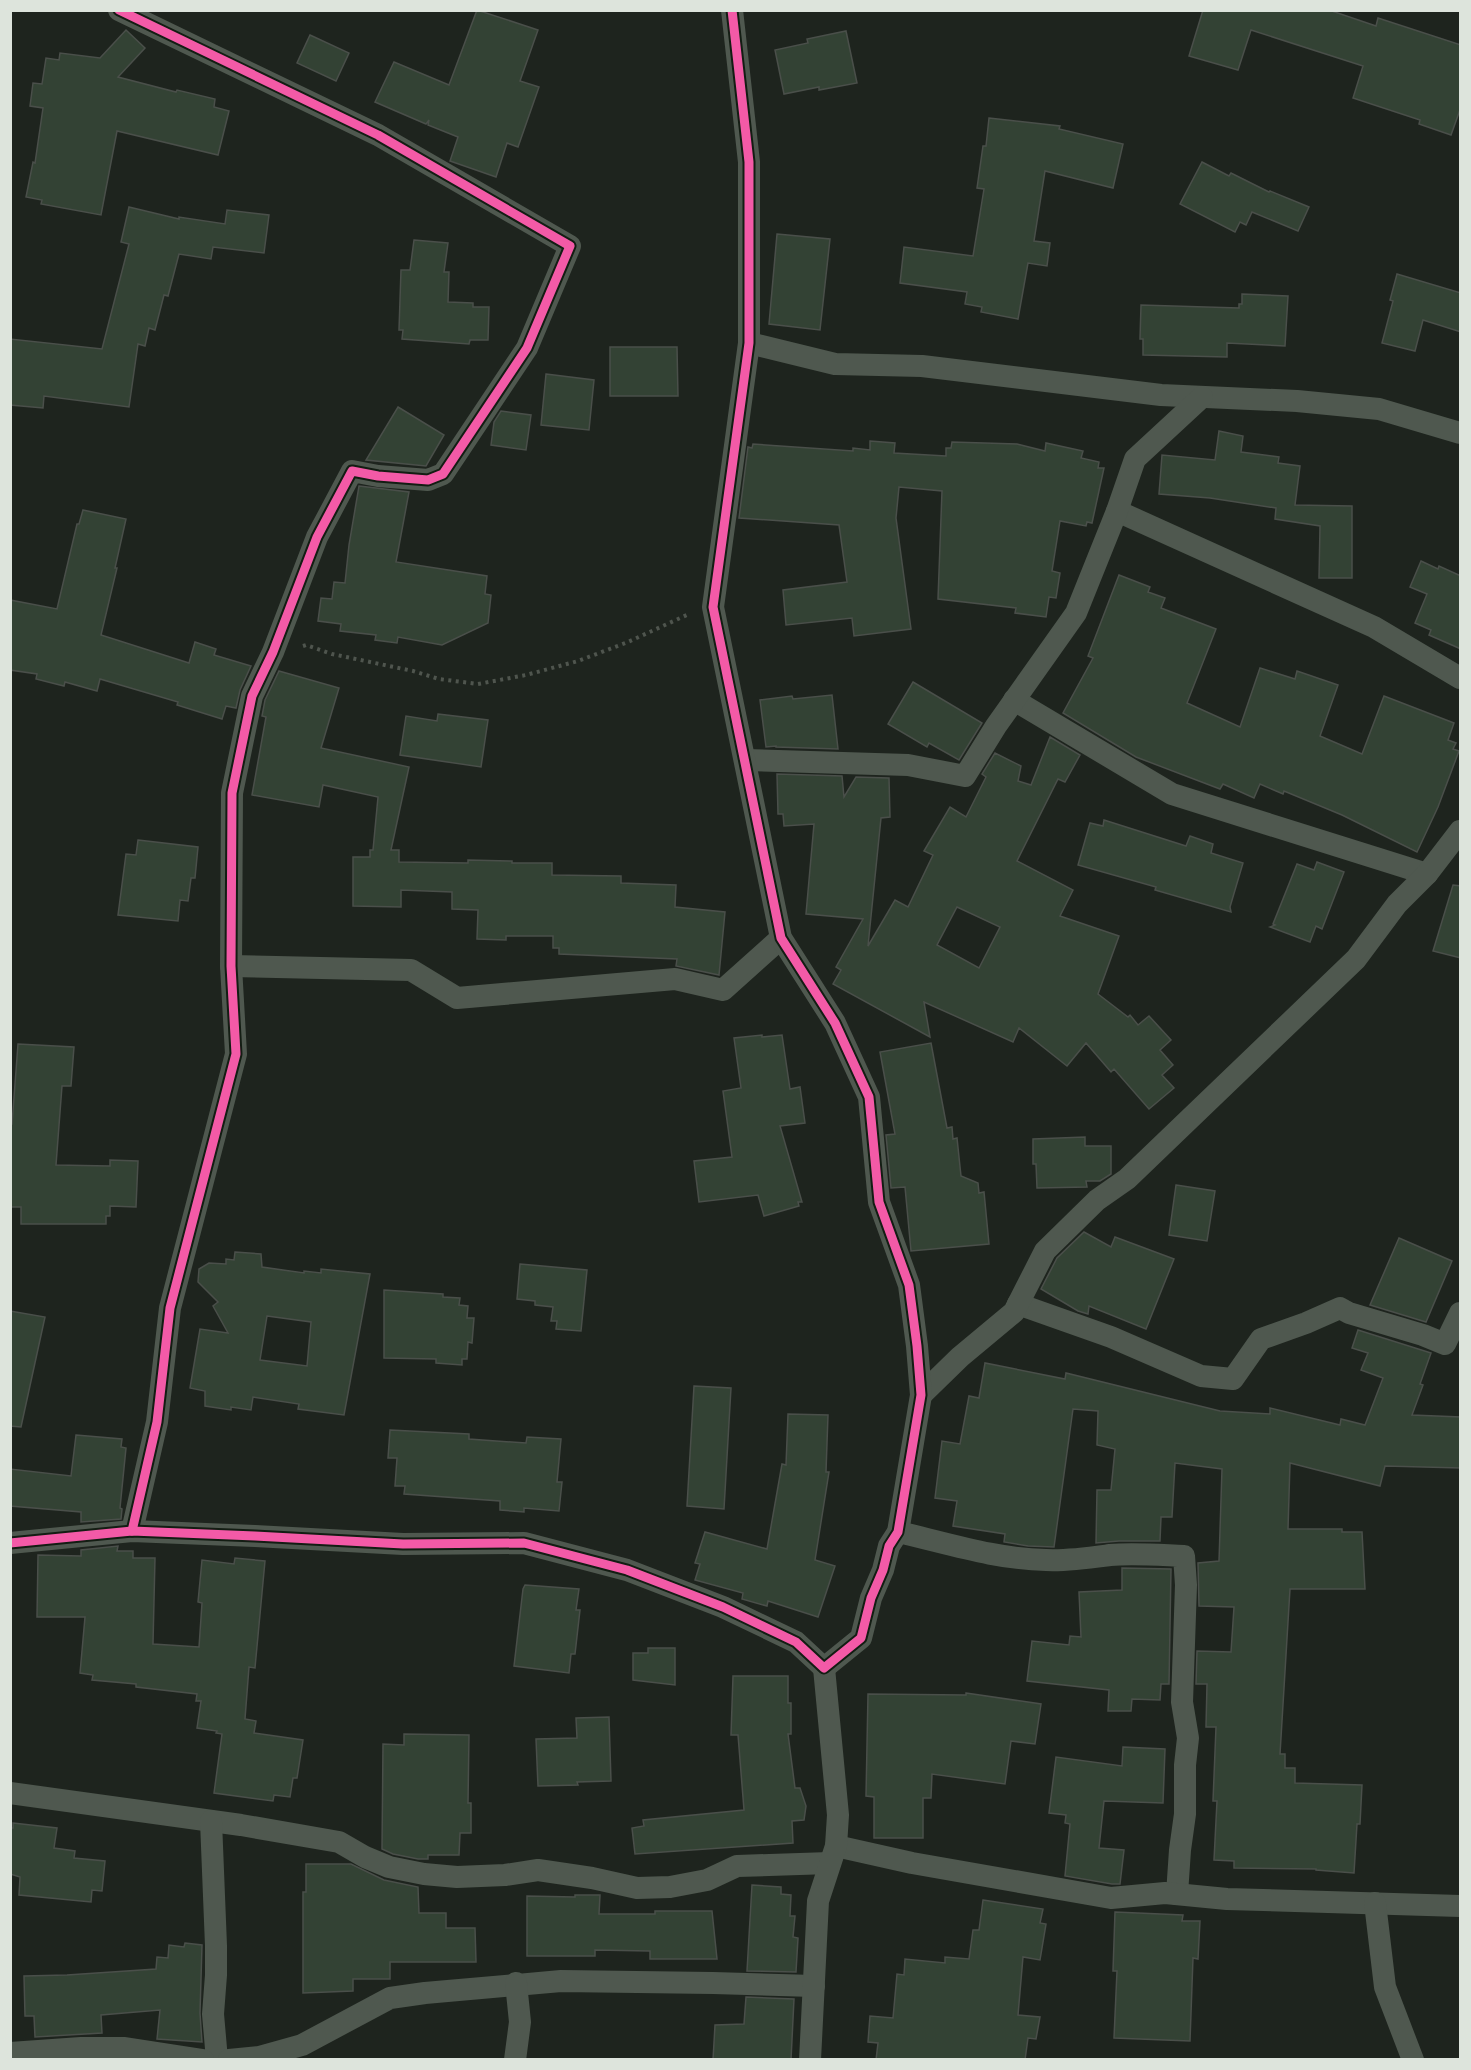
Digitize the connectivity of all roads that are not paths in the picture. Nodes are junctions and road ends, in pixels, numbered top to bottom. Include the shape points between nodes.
1 (120, 10) edge
2 (732, 10) edge
3 (749, 343) junction
4 (1202, 397) junction
5 (1461, 433) edge
6 (1117, 511) junction
7 (1461, 678) edge
8 (1014, 700) junction
9 (745, 760) junction
10 (1461, 831) edge
11 (1427, 874) junction
12 (781, 938) junction
13 (231, 966) junction
14 (1018, 1304) junction
15 (1461, 1313) edge
16 (921, 1395) junction
17 (132, 1531) junction
18 (898, 1532) junction
19 (10, 1543) edge
20 (824, 1668) junction
21 (10, 1793) edge
22 (211, 1821) junction
23 (833, 1855) junction
24 (1177, 1894) junction
25 (1375, 1903) junction
26 (1461, 1906) edge
27 (516, 1983) junction
28 (814, 1986) junction
29 (10, 2053) edge
30 (202, 2060) edge
31 (217, 2060) edge
32 (229, 2060) edge
33 (515, 2060) edge
34 (810, 2060) edge
35 (1413, 2060) edge

1 - 13 street via 378,135 570,246 527,348 443,474 428,480 352,471 316,537 273,652 252,696 232,793
2 - 3 street via 749,162
3 - 4 street via 835,364 922,366
3 - 9 street via 714,607
4 - 5 street via 1379,409
4 - 6 street via 1135,459
6 - 7 street via 1374,627
6 - 8 street via 1076,613
8 - 9 street via 965,776 908,765
8 - 11 street via 1172,794
9 - 12 street
10 - 11 street
11 - 14 street via 1397,904 1356,959 1127,1179 1097,1200 1045,1251
12 - 13 street via 723,990 675,979 457,998 411,970
12 - 16 street via 835,1023 869,1098 879,1202 909,1285
13 - 17 street via 236,1054 170,1308 157,1422
14 - 15 street via 1111,1337 1201,1376 1233,1378 1261,1339 1340,1308 1445,1344
14 - 16 street via 1014,1312
16 - 18 street
17 - 19 street
17 - 20 street via 403,1544 524,1543 627,1570 723,1607 796,1642
18 - 20 street via 889,1546 861,1638
18 - 24 street via 1022,1559 1184,1556 1182,1702 1188,1738
20 - 23 street via 838,1815
21 - 22 street
22 - 23 street via 339,1842 389,1867 424,1874 457,1877 538,1870 637,1888 707,1880 737,1866
22 - 31 street
23 - 24 street via 912,1863 1111,1898
23 - 28 street via 818,1901
24 - 25 street
25 - 26 street
25 - 35 street via 1385,1987
27 - 28 street
27 - 32 street via 390,1998 302,2045 259,2057
27 - 33 street via 520,2022
28 - 34 street
29 - 30 street via 125,2048

